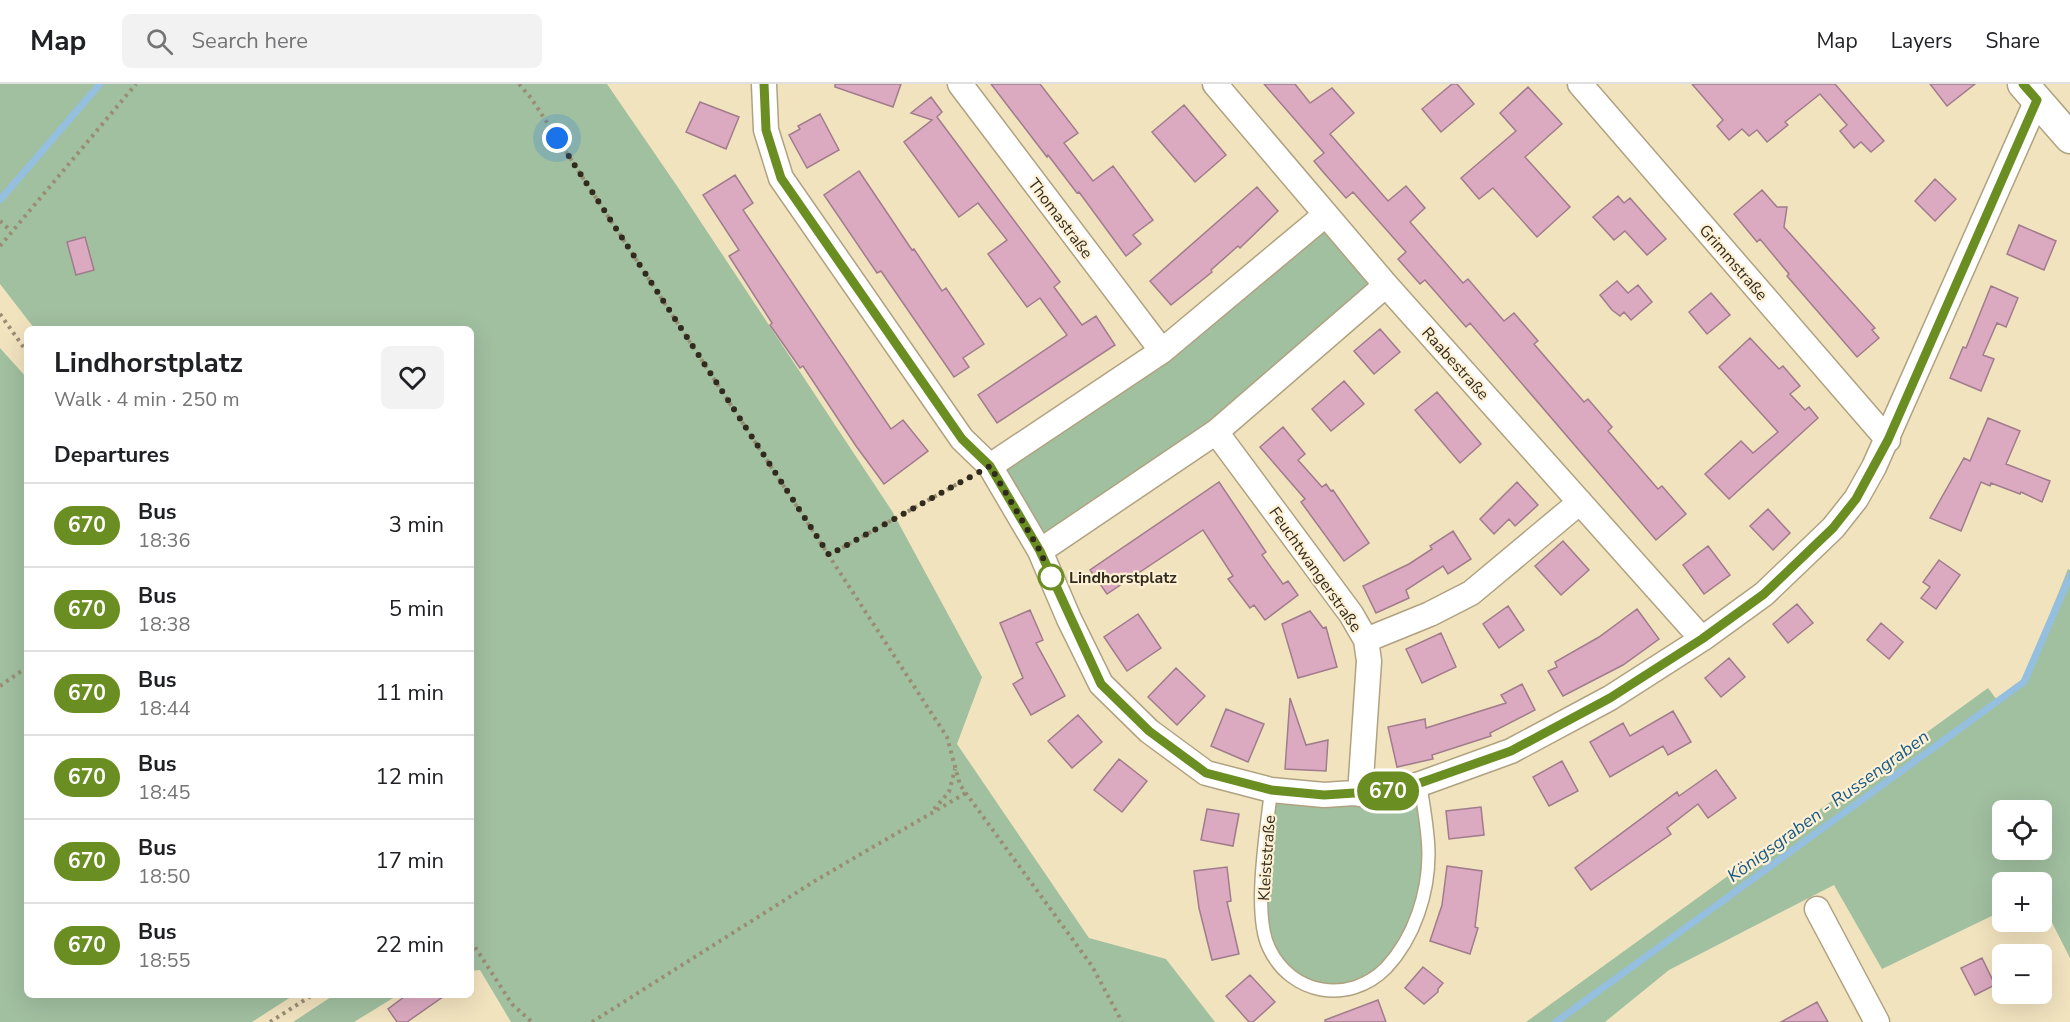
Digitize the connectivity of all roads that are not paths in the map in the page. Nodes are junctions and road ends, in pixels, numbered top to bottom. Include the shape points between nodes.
1 (764, 84) edge
2 (960, 84) edge
3 (1215, 84) edge
4 (1580, 84) edge
5 (2030, 92) edge
6 (2070, 138) edge
7 (1325, 215) junction
8 (1386, 285) junction
9 (1162, 351) junction
10 (1216, 432) junction
11 (1888, 440) junction
12 (990, 466) junction
13 (1580, 502) junction
14 (1040, 551) junction
15 (1702, 639) junction
16 (1366, 640) junction
17 (1420, 784) junction
18 (1271, 790) junction
19 (1360, 794) junction
20 (1817, 909) dead end
21 (1877, 1022) edge

1 - 12 street via 766,130 781,178 962,439
2 - 9 street, Thomastraße
3 - 7 street, Raabestraße
4 - 11 street, Grimmstraße
5 - 6 street
5 - 11 street
7 - 8 street, Raabestraße
7 - 9 street
8 - 10 street
8 - 13 street, Raabestraße
9 - 12 street
10 - 14 street
10 - 16 street, Feuchtwangerstraße via 1351,614
11 - 15 street via 1856,499 1833,528 1764,594
12 - 14 street
13 - 15 street, Raabestraße
13 - 16 street via 1471,593
14 - 18 street via 1101,684 1149,731 1206,773
15 - 17 street via 1610,698 1511,751
16 - 19 street, Feuchtwangerstraße via 1369,661
17 - 18 lane, Kleiststraße via 1430,842 1426,886 1405,945 1385,969 1358,987 1322,992 1295,981 1268,947 1261,876
17 - 19 street
18 - 19 street
20 - 21 street

